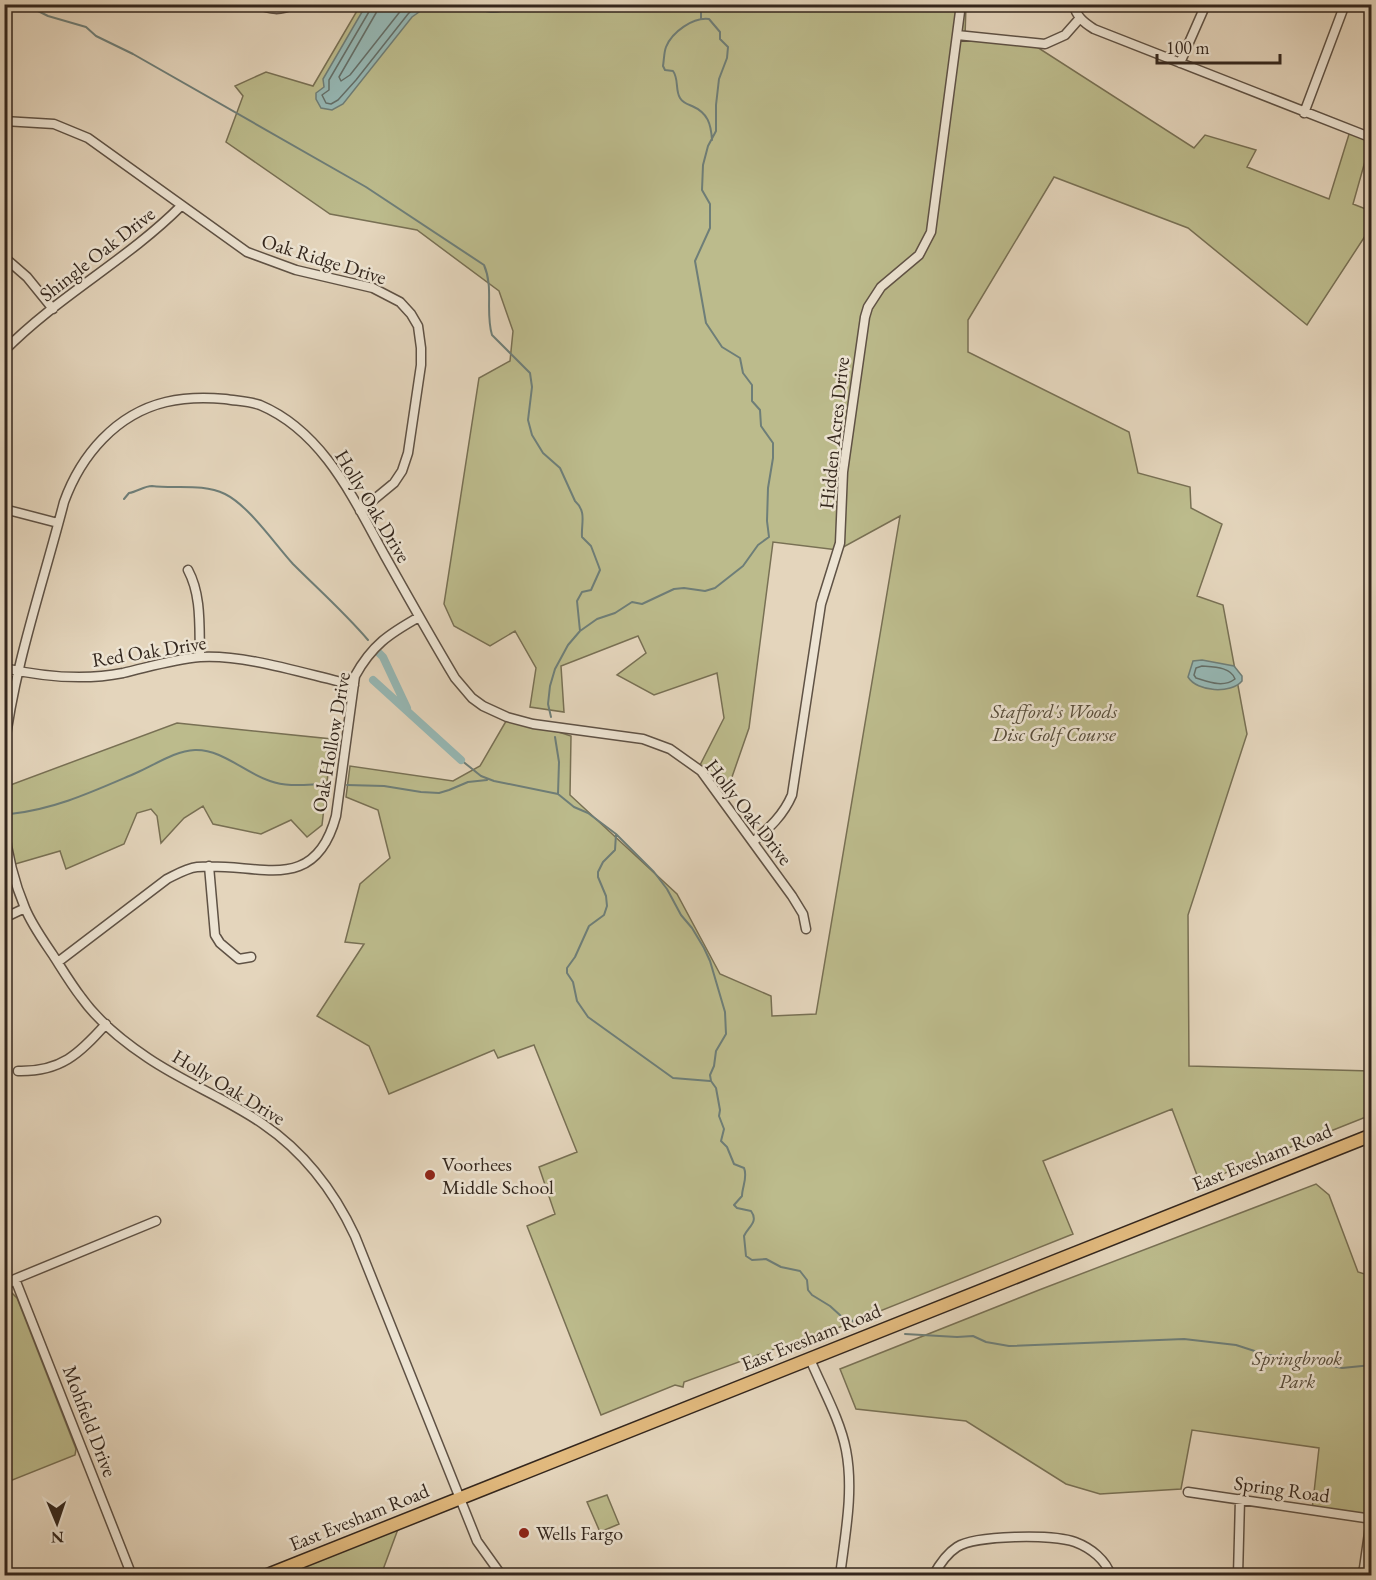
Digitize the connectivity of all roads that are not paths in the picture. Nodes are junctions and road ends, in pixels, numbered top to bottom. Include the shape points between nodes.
1 (255, 4) edge
2 (295, 4) edge
3 (960, 4) edge
4 (1073, 4) edge
5 (1206, 4) edge
6 (1345, 4) edge
7 (1080, 18) junction
8 (957, 35) junction
9 (1180, 63) junction
10 (1304, 113) junction
11 (4, 121) edge
12 (1371, 138) edge
13 (181, 206) junction
14 (4, 257) edge
15 (52, 309) junction
16 (4, 351) edge
17 (4, 509) edge
18 (360, 511) junction
19 (58, 524) junction
20 (188, 570) dead end
21 (419, 617) junction
22 (200, 657) junction
23 (4, 668) edge
24 (18, 671) junction
25 (354, 685) junction
26 (4, 751) edge
27 (4, 824) edge
28 (753, 842) junction
29 (208, 866) junction
30 (25, 908) junction
31 (4, 918) edge
32 (806, 929) dead end
33 (251, 957) dead end
34 (58, 962) junction
35 (106, 1024) junction
36 (18, 1071) dead end
37 (1371, 1135) edge
38 (156, 1221) dead end
39 (15, 1279) junction
40 (4, 1287) edge
41 (810, 1359) junction
42 (1188, 1492) dead end
43 (459, 1498) junction
44 (1240, 1499) junction
45 (1371, 1519) edge
46 (132, 1575) edge
47 (265, 1575) edge
48 (502, 1575) edge
49 (840, 1575) edge
50 (933, 1575) edge
51 (1112, 1575) edge
52 (1238, 1575) edge
53 (1361, 1575) edge

1 - 2 street via 283,10
3 - 8 street, Hidden Acres Drive
4 - 7 street
5 - 9 street
6 - 10 street
7 - 8 street via 1065,35 1045,44
7 - 9 street via 1094,29
8 - 28 street, Hidden Acres Drive via 931,232 919,255 877,292 866,316 843,472 840,543 821,604 792,795 779,818
9 - 10 street
10 - 12 street
11 - 13 street, Oak Ridge Drive via 54,124 88,138
13 - 15 street, Shingle Oak Drive via 158,230
13 - 18 street, Oak Ridge Drive via 247,252 296,270 373,288 400,302 411,314 418,327 421,365 408,453 394,483
14 - 15 street
15 - 16 street, Shingle Oak Drive
17 - 19 street
18 - 19 street, Holly Oak Drive via 316,445 278,415 247,402 186,397 141,411 100,441 71,483
18 - 21 street, Holly Oak Drive
19 - 24 street, Holly Oak Drive
20 - 22 street via 198,599
21 - 25 street, Oak Hollow Drive via 376,646 363,661
21 - 28 street, Holly Oak Drive via 455,678 483,706 533,724 643,739 670,749 701,771
22 - 24 street, Red Oak Drive via 88,677 52,677
22 - 25 street, Red Oak Drive via 243,660
23 - 24 street, Red Oak Drive
24 - 26 street, Holly Oak Drive
25 - 29 street, Oak Hollow Drive via 336,816 316,854 300,867 273,871
27 - 30 street, Holly Oak Drive
28 - 32 street, Holly Oak Drive via 803,914
29 - 33 street via 215,935 238,959
29 - 34 street, Oak Hollow Drive via 194,867 167,879
30 - 31 street
30 - 34 street, Holly Oak Drive
34 - 35 street, Holly Oak Drive via 82,999
35 - 36 street via 87,1046 64,1062 47,1069
35 - 43 street, Holly Oak Drive via 150,1059 261,1122 312,1167 355,1236
37 - 41 main road, East Evesham Road
38 - 39 street
39 - 40 street
39 - 46 street, Mohfield Drive
41 - 43 main road, East Evesham Road
41 - 49 street via 836,1419 849,1468
42 - 44 street, Spring Road
43 - 47 main road, East Evesham Road
43 - 48 street, Holly Oak Drive via 477,1541
44 - 45 street, Spring Road
44 - 52 street
45 - 53 street
50 - 51 street via 950,1553 969,1542 1038,1538 1078,1543 1092,1551

